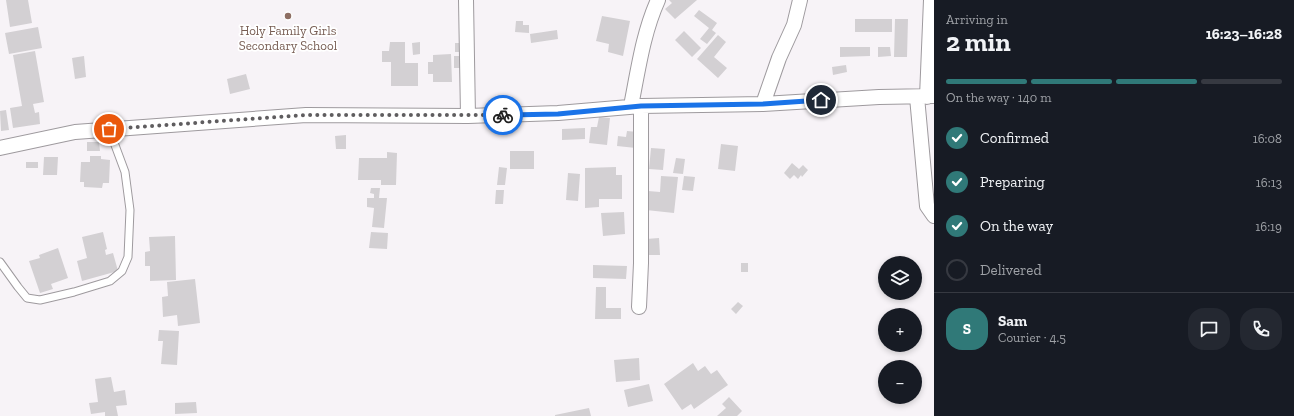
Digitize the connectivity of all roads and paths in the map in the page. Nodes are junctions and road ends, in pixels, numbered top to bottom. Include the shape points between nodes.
1 (466, 0) edge
2 (658, 0) edge
3 (800, 0) edge
4 (931, 0) edge
5 (926, 97) edge
6 (763, 104) junction
7 (636, 106) junction
8 (468, 116) junction
9 (109, 129) junction
10 (0, 148) edge
11 (934, 216) edge
12 (0, 262) edge
13 (639, 306) dead end

1 - 8 street
2 - 7 street via 646,36
3 - 6 street via 794,25
4 - 5 street
5 - 6 street via 879,97
5 - 11 street via 927,206
6 - 7 street
7 - 8 street via 558,114
7 - 13 street via 641,263
8 - 9 street via 306,115
9 - 10 street via 75,132
9 - 12 lane via 125,172 130,210 128,257 122,271 110,281 40,300 27,298

